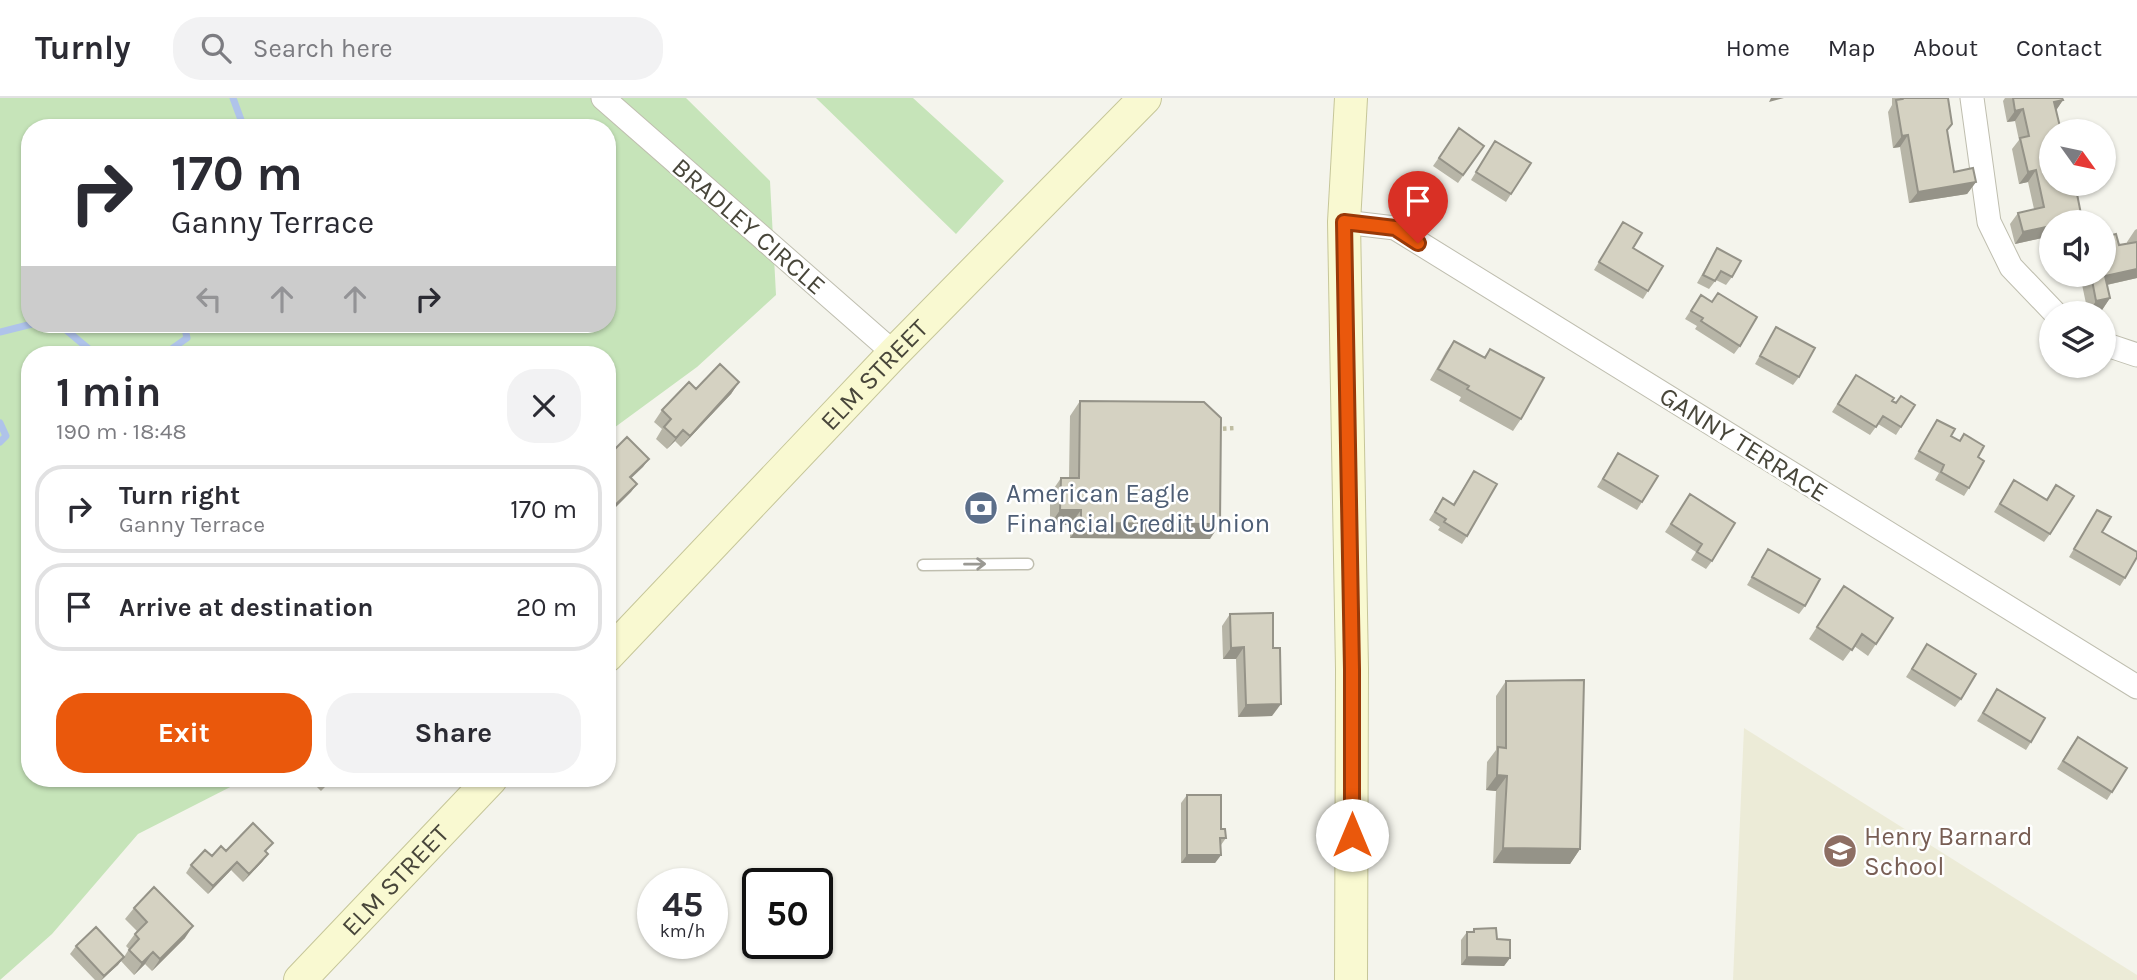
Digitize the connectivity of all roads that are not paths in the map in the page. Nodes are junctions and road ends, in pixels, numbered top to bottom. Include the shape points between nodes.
1 (603, 98) edge
2 (1145, 98) edge
3 (1351, 98) edge
4 (1972, 98) edge
5 (1344, 222) junction
6 (2044, 301) edge
7 (2116, 348) edge
8 (894, 354) junction
9 (2137, 355) edge
10 (1028, 564) dead end
11 (922, 565) dead end
12 (616, 647) edge
13 (2137, 687) edge
14 (483, 787) edge
15 (300, 980) edge
16 (1351, 980) edge

1 - 8 street, BRADLEY CIRCLE
2 - 8 street, ELM STREET
3 - 5 street
4 - 6 street via 1989,222 2011,267
5 - 13 street, GANNY TERRACE via 1395,228
5 - 16 street via 1352,669
7 - 9 street
8 - 12 street, ELM STREET
11 -> 10 lane
14 - 15 street, ELM STREET

